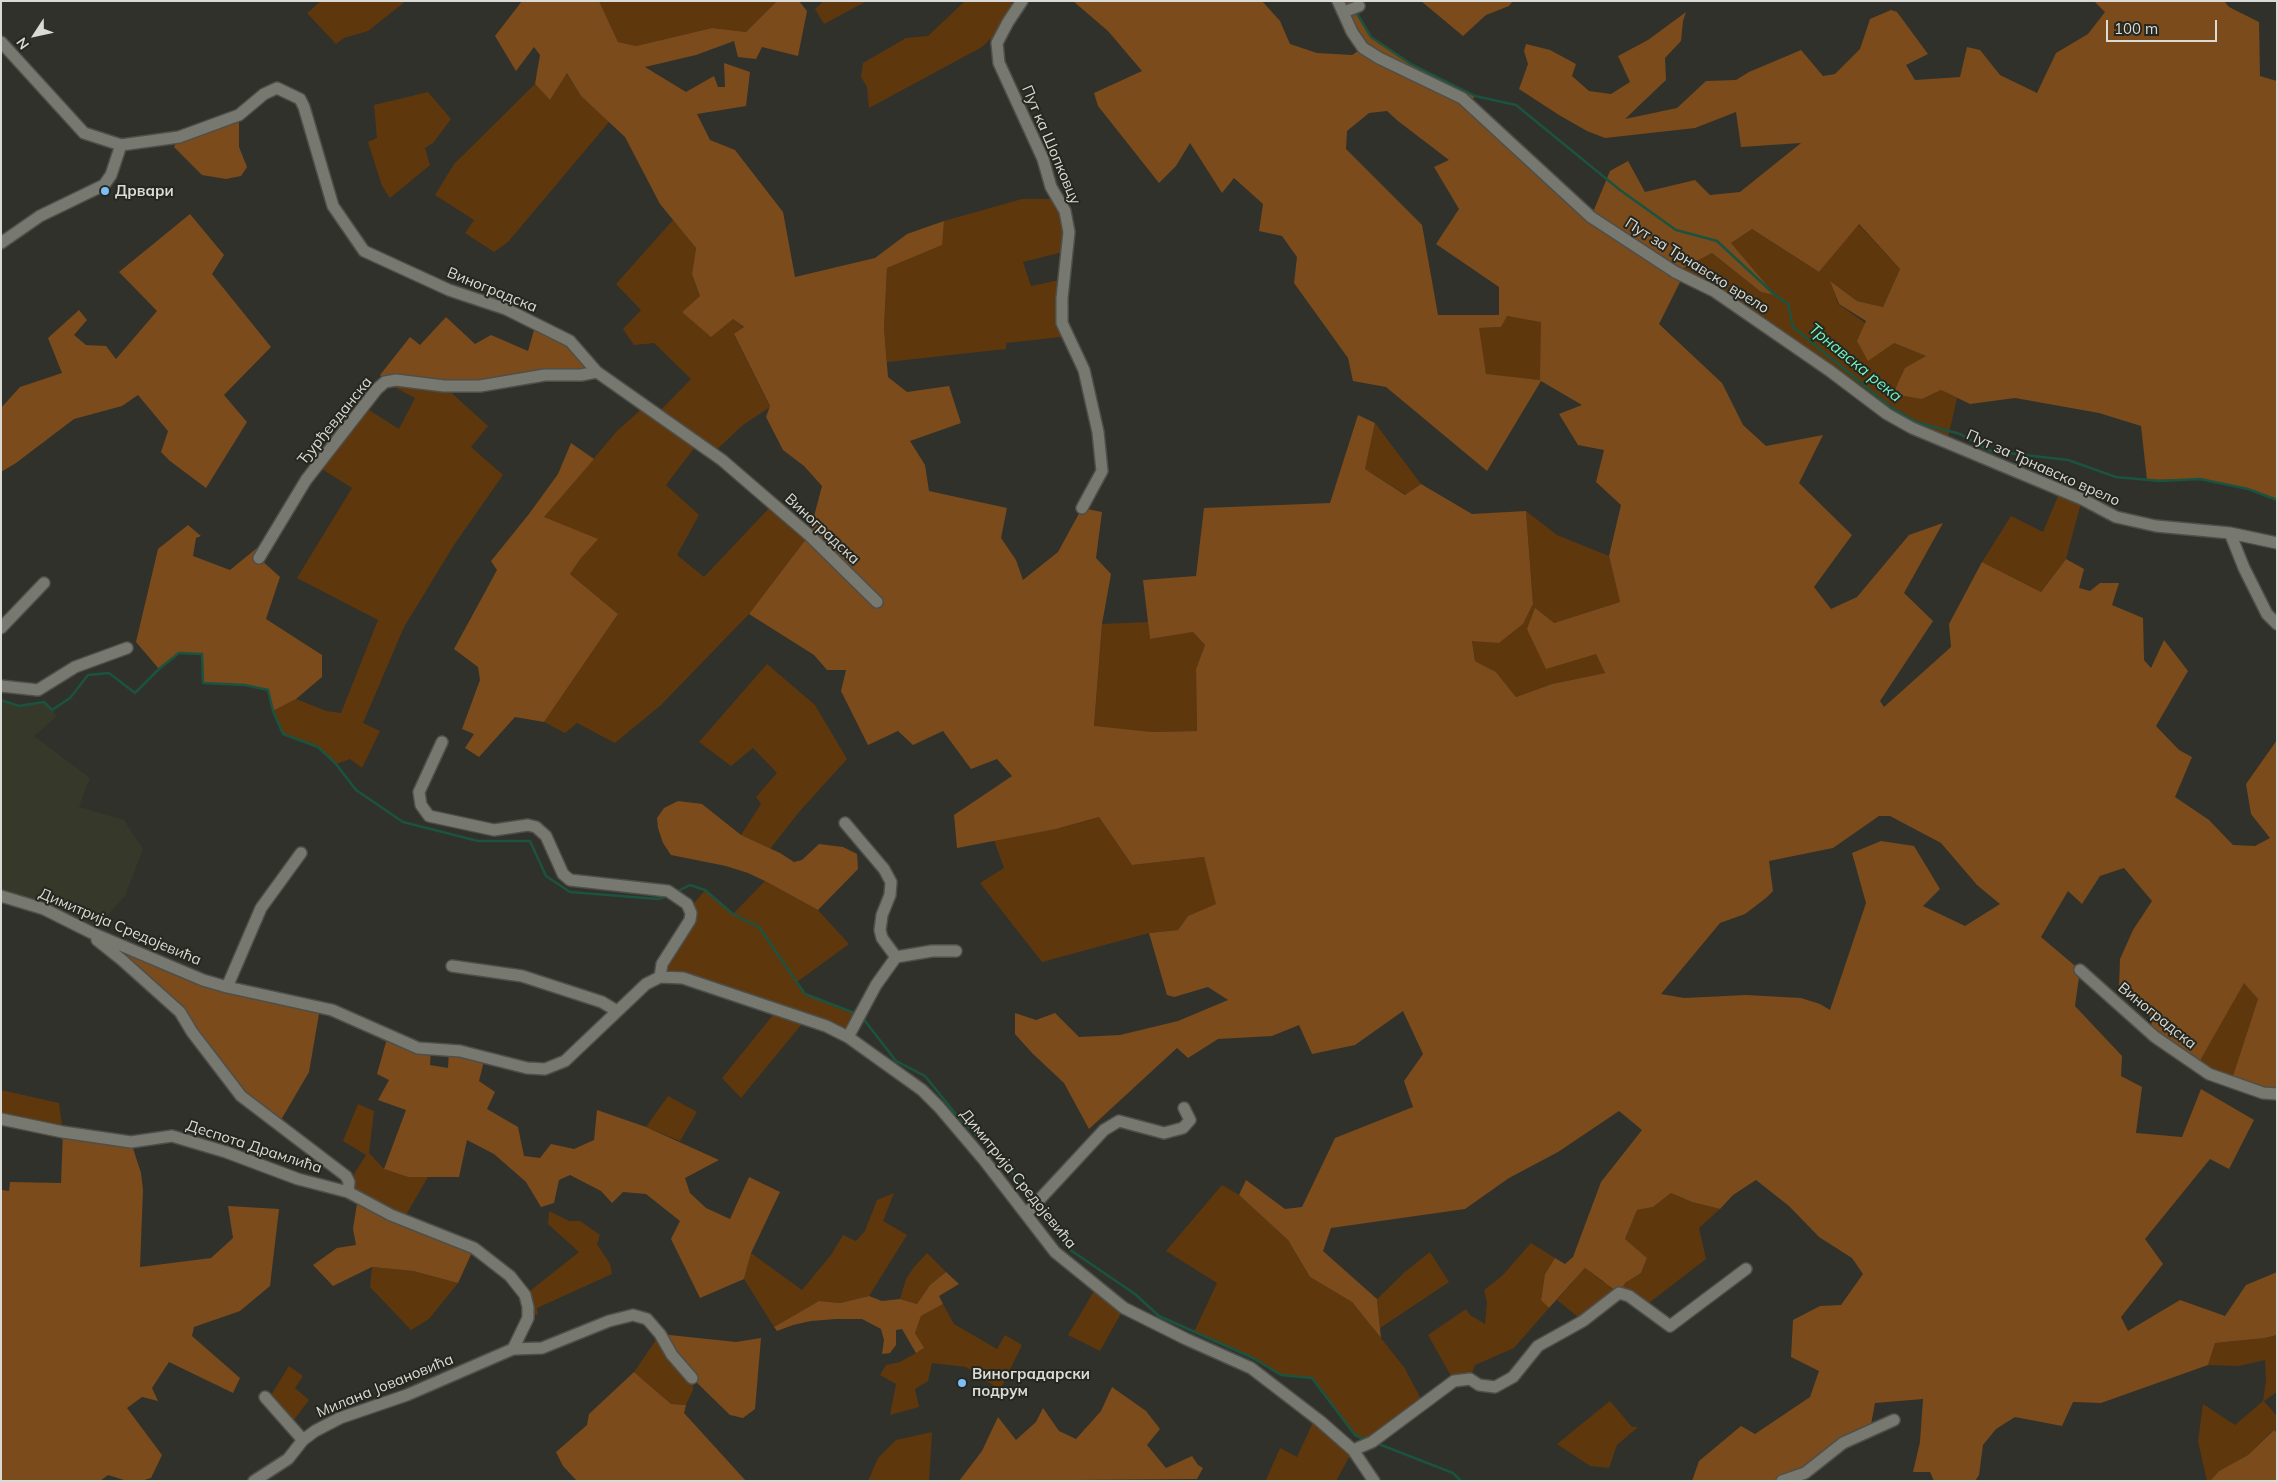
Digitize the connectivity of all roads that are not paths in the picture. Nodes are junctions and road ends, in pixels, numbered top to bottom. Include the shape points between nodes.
1 (1022, 1) edge
2 (1347, 7) edge
3 (1, 42) edge
4 (121, 145) junction
5 (1, 243) edge
6 (597, 372) junction
7 (1082, 508) dead end
8 (2230, 533) junction
9 (2277, 544) edge
10 (259, 558) dead end
11 (44, 584) dead end
12 (877, 602) dead end
13 (2277, 624) edge
14 (1, 628) edge
15 (127, 648) dead end
16 (1, 686) edge
17 (442, 742) dead end
18 (846, 823) dead end
19 (301, 853) dead end
20 (1, 896) edge
21 (92, 933) junction
22 (956, 951) dead end
23 (896, 957) junction
24 (452, 966) dead end
25 (2080, 970) dead end
26 (660, 977) junction
27 (227, 987) junction
28 (616, 1012) junction
29 (848, 1037) junction
30 (2277, 1094) edge
31 (1184, 1108) dead end
32 (1, 1119) edge
33 (348, 1192) junction
34 (1026, 1214) junction
35 (1746, 1269) dead end
36 (513, 1349) junction
37 (692, 1378) dead end
38 (265, 1397) dead end
39 (1894, 1420) dead end
40 (303, 1440) junction
41 (1353, 1450) junction
42 (254, 1481) edge
43 (1374, 1481) edge
44 (1782, 1481) edge

1 - 7 street, Пут ка Шопковцу via 997,43 999,63 1042,159 1051,187 1065,211 1068,225 1062,323 1084,370 1098,432 1102,471
2 - 8 street, Пут за Трнавско врело via 1352,32 1363,48 1462,98 1591,217 1675,272 1714,291 1887,414 1912,428 2082,499 2116,517 2156,526
3 - 4 street, Виноградска via 84,132
4 - 5 street via 112,175 104,185 40,216
4 - 6 street, Виноградска via 179,137 240,115 264,94 277,88 300,99 333,206 364,251 449,290 506,309 570,341
6 - 10 street, Ђурђевданска via 480,386 385,382 306,480
6 - 12 street, Виноградска via 722,460 809,535
8 - 9 street, Пут за Трнавско врело
8 - 13 street via 2267,614
11 - 14 street
15 - 16 street via 75,667 38,690
17 - 26 street via 419,792 421,805 429,816 494,830 528,825 536,827 546,836 563,874 570,880 668,891 687,904 692,913 690,920 662,964
18 - 23 street via 884,869 890,882 890,895 880,930
19 - 27 street via 261,908
20 - 21 street, Димитрија Средојевића via 44,909
21 - 27 street, Димитрија Средојевића
21 - 33 street via 96,940 180,1012 241,1096 346,1176
22 - 23 street
23 - 29 street via 876,985
24 - 28 street via 522,976 602,1002
25 - 30 street, Виноградска via 2154,1037 2209,1074 2263,1093
26 - 28 street, Димитрија Средојевића via 646,984
26 - 29 street, Димитрија Средојевића via 683,978 826,1026
27 - 28 street, Димитрија Средојевића via 332,1010 418,1048 460,1051 536,1069 565,1061
29 - 34 street, Димитрија Средојевића via 922,1090 984,1160
31 - 34 street via 1190,1120 1183,1128 1164,1133 1119,1121 1104,1130
32 - 33 street, Деспота Драмлића via 131,1142 172,1136 298,1179
33 - 36 street, Деспота Драмлића via 391,1216 474,1248 510,1276 525,1295 528,1307 528,1318
34 - 41 street, Димитрија Средојевића via 1055,1252 1124,1308 1251,1368
35 - 41 street via 1670,1326 1629,1296 1619,1293 1583,1321 1538,1346 1513,1377 1495,1387 1479,1385 1470,1379 1454,1381 1372,1442
36 - 37 street via 542,1348 632,1315 647,1319
36 - 40 street, Милана Јовановића via 407,1395 326,1424
38 - 40 street
39 - 44 street via 1843,1442 1805,1473
40 - 42 street, Милана Јовановића via 288,1459
41 - 43 street, Димитрија Средојевића

